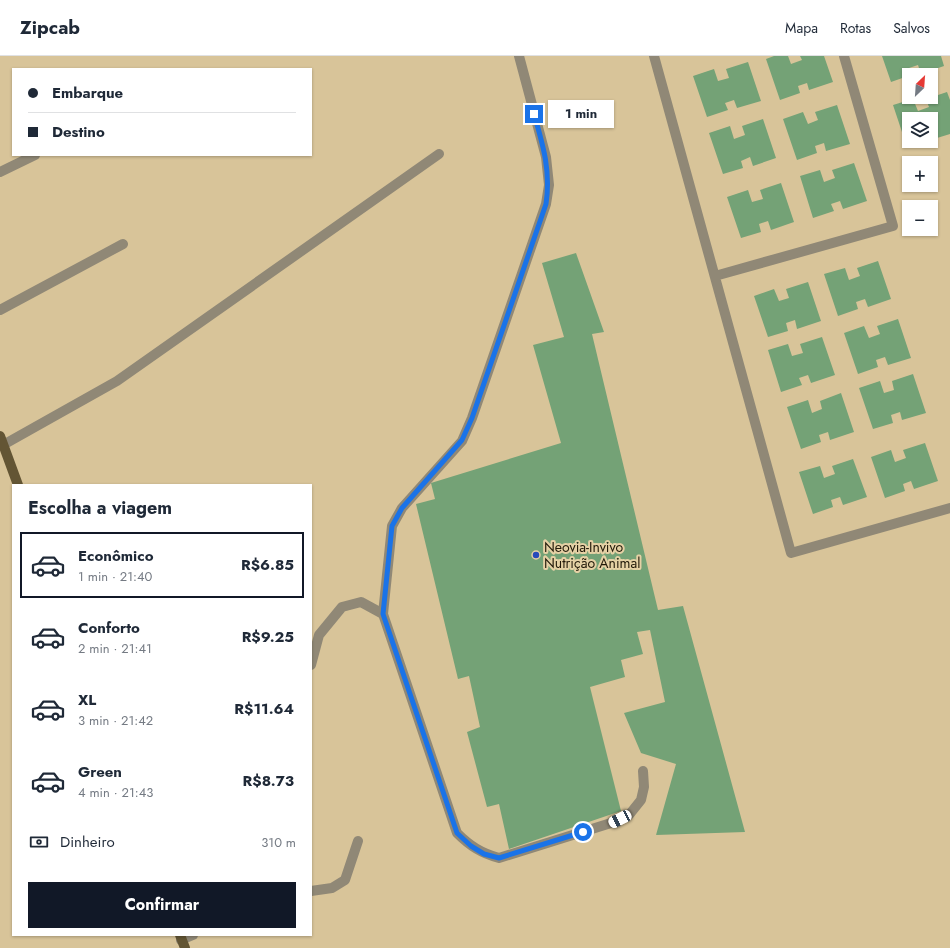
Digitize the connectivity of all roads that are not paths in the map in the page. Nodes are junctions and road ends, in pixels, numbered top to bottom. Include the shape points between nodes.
1 (519, 56) edge
2 (654, 56) edge
3 (844, 56) edge
4 (439, 154) dead end
5 (33, 156) edge
6 (0, 172) edge
7 (124, 244) dead end
8 (715, 276) junction
9 (0, 310) edge
10 (2, 440) edge
11 (18, 484) edge
12 (950, 508) edge
13 (383, 614) junction
14 (312, 660) edge
15 (643, 771) dead end
16 (358, 841) dead end
17 (312, 890) edge
18 (191, 936) edge
19 (182, 941) edge

1 - 13 lane via 546,158 549,185 546,204 472,418 462,440 402,508 392,526
2 - 8 lane
3 - 8 lane via 893,226
4 - 10 lane via 117,381
5 - 6 lane
7 - 9 lane
8 - 12 lane via 791,553
10 - 11 main road
13 - 14 lane via 361,602 342,607 319,635
13 - 15 lane via 457,833 484,854 499,858 611,824 629,815 641,800 644,787
16 - 17 lane via 345,880 332,888
18 - 19 lane

